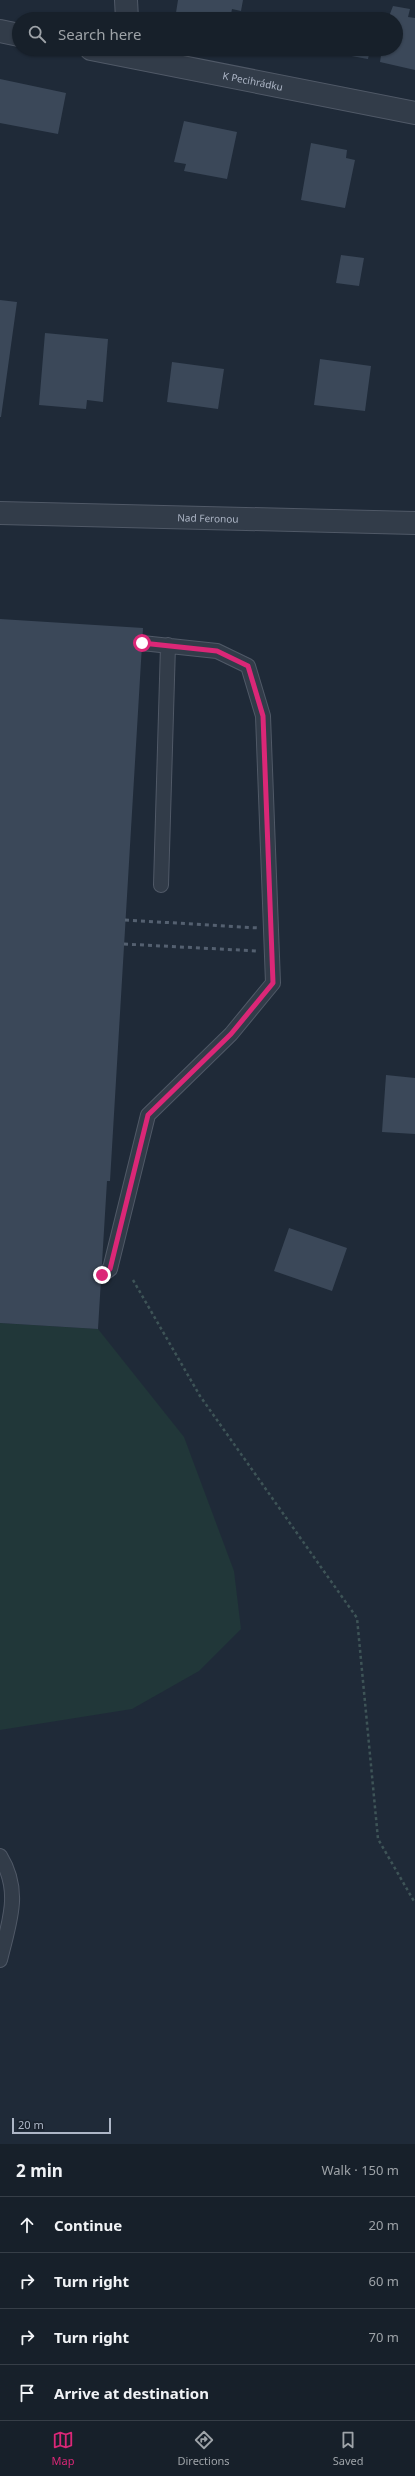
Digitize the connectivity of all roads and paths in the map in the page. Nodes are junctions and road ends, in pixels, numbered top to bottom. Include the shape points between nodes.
1 (126, 0) edge
2 (127, 12) edge
3 (0, 31) edge
4 (12, 34) edge
5 (142, 56) edge
6 (415, 113) edge
7 (0, 512) edge
8 (415, 524) edge
9 (142, 643) dead end
10 (168, 645) junction
11 (161, 885) dead end
12 (102, 1275) dead end
13 (133, 1280) dead end
14 (0, 1856) edge
15 (415, 1903) edge
16 (0, 1960) edge

1 - 2 street
3 - 4 street
5 - 6 street, K Pecihrádku
7 - 8 street, Nad Feronou
9 - 10 lane
10 - 11 lane
10 - 12 lane via 217,651 248,666 263,716 273,983 231,1034 148,1115 110,1269
13 - 15 path via 200,1396 357,1618 378,1839
14 - 16 lane via 11,1879 13,1904

